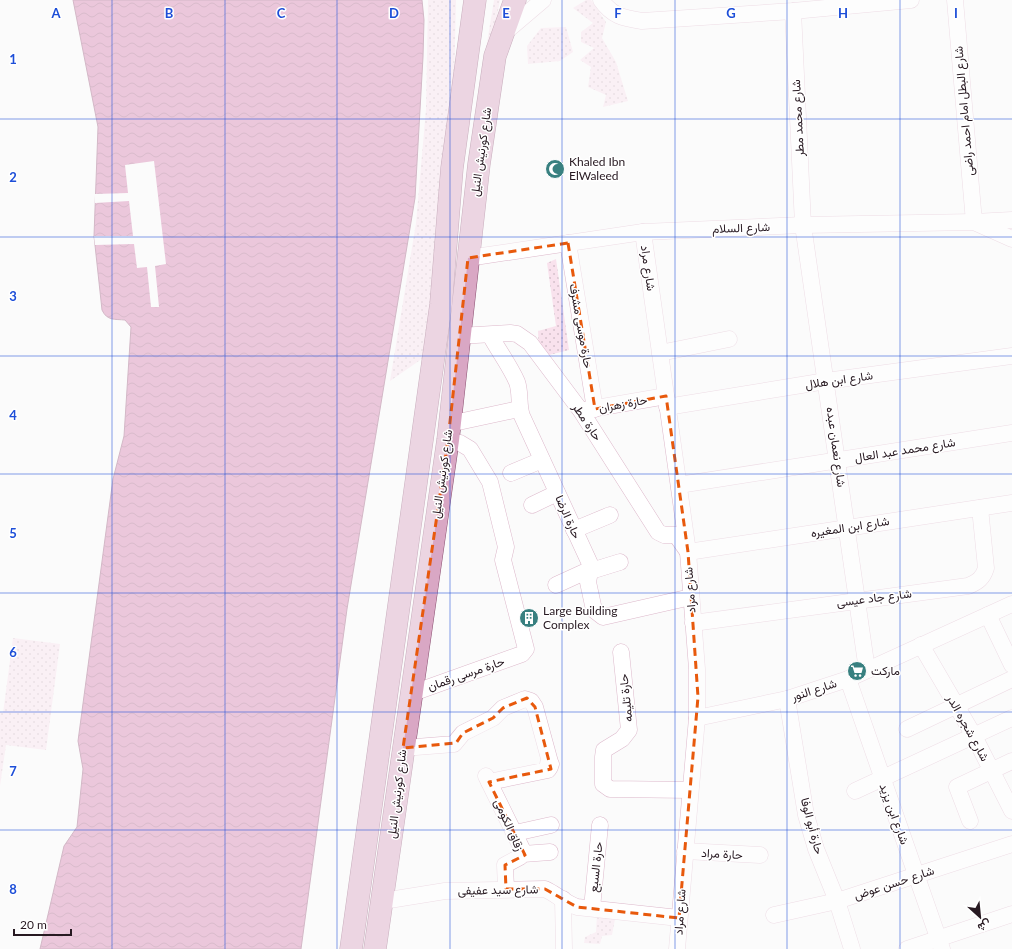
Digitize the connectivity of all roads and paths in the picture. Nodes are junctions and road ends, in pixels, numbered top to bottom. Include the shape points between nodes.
1 (475, 0) edge
2 (515, 0) edge
3 (543, 0) edge
4 (601, 0) edge
5 (911, 0) edge
6 (954, 0) edge
7 (793, 11) junction
8 (502, 35) junction
9 (1012, 220) edge
10 (974, 222) junction
11 (803, 225) junction
12 (643, 232) junction
13 (1012, 239) edge
14 (568, 243) junction
15 (468, 258) junction
16 (490, 335) junction
17 (459, 336) junction
18 (729, 339) dead end
19 (660, 354) junction
20 (1012, 356) edge
21 (826, 381) junction
22 (666, 402) junction
23 (519, 409) junction
24 (588, 410) junction
25 (449, 432) junction
26 (1012, 433) edge
27 (542, 460) junction
28 (838, 460) junction
29 (511, 473) dead end
30 (678, 485) junction
31 (557, 493) junction
32 (1012, 504) edge
33 (532, 505) dead end
34 (980, 508) junction
35 (610, 515) dead end
36 (848, 527) junction
37 (574, 530) junction
38 (688, 552) junction
39 (620, 562) dead end
40 (591, 570) junction
41 (556, 585) dead end
42 (691, 597) junction
43 (857, 600) junction
44 (1012, 604) edge
45 (988, 615) junction
46 (693, 622) junction
47 (921, 645) junction
48 (621, 652) dead end
49 (1012, 665) edge
50 (867, 670) junction
51 (848, 679) junction
52 (1012, 679) edge
53 (410, 694) junction
54 (787, 699) junction
55 (956, 706) junction
56 (697, 718) junction
57 (1012, 718) edge
58 (907, 729) dead end
59 (974, 736) junction
60 (403, 748) junction
61 (1012, 761) edge
62 (991, 770) junction
63 (882, 779) junction
64 (690, 790) junction
65 (855, 791) dead end
66 (1012, 811) edge
67 (970, 821) dead end
68 (551, 825) dead end
69 (600, 825) dead end
70 (514, 833) junction
71 (1012, 844) edge
72 (684, 851) junction
73 (550, 852) dead end
74 (523, 854) junction
75 (760, 855) dead end
76 (917, 876) junction
77 (506, 889) junction
78 (563, 899) junction
79 (383, 900) junction
80 (837, 902) junction
81 (592, 908) junction
82 (1012, 914) edge
83 (774, 915) dead end
84 (679, 918) junction
85 (940, 944) edge
86 (351, 949) edge
87 (375, 949) edge
88 (564, 949) edge
89 (677, 949) edge
90 (852, 949) edge
91 (907, 949) edge

1 - 86 main road, شارع كورنيش النيل via 452,168 440,311
2 - 8 main road, شارع كورنيش النيل
3 - 8 street
4 - 7 street via 608,10 623,18 642,21
5 - 7 street
6 - 10 street, شارع البطل امام احمد راضى
7 - 11 street, شارع محمد مطر
8 - 15 main road, شارع كورنيش النيل via 496,56 479,164
9 - 10 street
10 - 11 street, شارع السلام
10 - 13 street, شارع السلام
11 - 12 street, شارع السلام
11 - 21 street, شارع نعمان عبده
12 - 14 street, شارع السلام
12 - 19 street, شارع مراد
14 - 15 street, شارع السلام
14 - 24 street, حارة موسى مشرف
15 - 17 main road, شارع كورنيش النيل
16 - 17 street, حارة مطر
16 - 23 street, حارة الرضا via 516,381 520,392
16 - 24 street, حارة مطر via 510,333 524,337
17 - 25 main road, شارع كورنيش النيل
18 - 19 street
19 - 22 street, شارع مراد
20 - 21 street, شارع ابن هلال
21 - 22 street, شارع ابن هلال
21 - 28 street, شارع نعمان عبده
22 - 24 street, حارة زهران
22 - 30 street, شارع مراد
23 - 25 street
23 - 27 street, حارة الرضا
24 - 38 street, حارة مطر via 658,532 676,535
25 - 53 main road, شارع كورنيش النيل
25 - 53 street, حارة مرسى رقمان via 460,444 470,449 490,482 506,547 503,560 526,647 522,654
26 - 28 street, شارع محمد عبد العال
27 - 29 street
27 - 31 street, حارة الرضا
28 - 30 street, شارع محمد عبد العال
28 - 36 street, شارع نعمان عبده
30 - 38 street, شارع مراد
31 - 33 street
31 - 37 street, حارة الرضا
32 - 34 street, شارع ابن المغيره
34 - 36 street, شارع ابن المغيره
34 - 43 street, شارع جاد عيسى via 986,568 983,576 976,582 968,586
35 - 37 street
36 - 38 street, شارع ابن المغيره
36 - 43 street, شارع نعمان عبده
37 - 40 street, حارة الرضا
38 - 42 street, شارع مراد
39 - 40 street
40 - 41 street
40 - 42 street, حارة الرضا via 588,582 594,610 604,617
42 - 46 street, شارع مراد
43 - 46 street, شارع جاد عيسى
43 - 50 street, شارع نعمان عبده
44 - 45 street, شارع النور
45 - 47 street, شارع النور
45 - 49 street
46 - 56 street, شارع مراد via 697,669
47 - 50 street, شارع النور
47 - 55 street, شارع شجره الدر
48 - 64 street, حارة تليمه via 629,730 622,739 604,750 603,784 610,789
50 - 51 street, شارع النور
51 - 54 street, شارع النور
51 - 63 street, شارع ابن يزيد
52 - 55 street
53 - 60 main road, شارع كورنيش النيل
54 - 56 street, شارع النور
54 - 80 street, حارة أبو الوفا via 806,815
55 - 58 street
55 - 59 street, شارع شجره الدر
56 - 64 street, شارع مراد
57 - 59 street
59 - 62 street, شارع شجره الدر
59 - 63 street
60 - 70 street, زقاق الكومى via 454,744 463,732 494,718 499,710 525,699 531,701 535,707 550,767 548,770 488,779
60 - 79 main road, شارع كورنيش النيل
61 - 62 street
62 - 66 street, شارع شجره الدر
62 - 67 street via 957,787
63 - 65 street
63 - 76 street, شارع ابن يزيد
64 - 72 street, شارع مراد
68 - 70 street
69 - 81 street, حارة السبع
70 - 74 street, زقاق الكومى
71 - 76 street, شارع حسن عوض
72 - 75 street, حارة مراد
72 - 84 street, شارع مراد
73 - 74 street
74 - 77 street, زقاق الكومى via 505,865
76 - 80 street, شارع حسن عوض
76 - 85 street, شارع ابن يزيد
77 - 78 street, شارع سيد عفيفى via 545,889
77 - 79 street, شارع سيد عفيفى via 445,891
78 - 81 street, شارع سيد عفيفى via 568,904
78 - 88 street
79 - 87 main road, شارع كورنيش النيل
80 - 83 street, شارع حسن عوض
80 - 90 street, حارة أبو الوفا
81 - 84 street, شارع سيد عفيفى
82 - 85 street
84 - 89 street, شارع مراد
85 - 91 street

